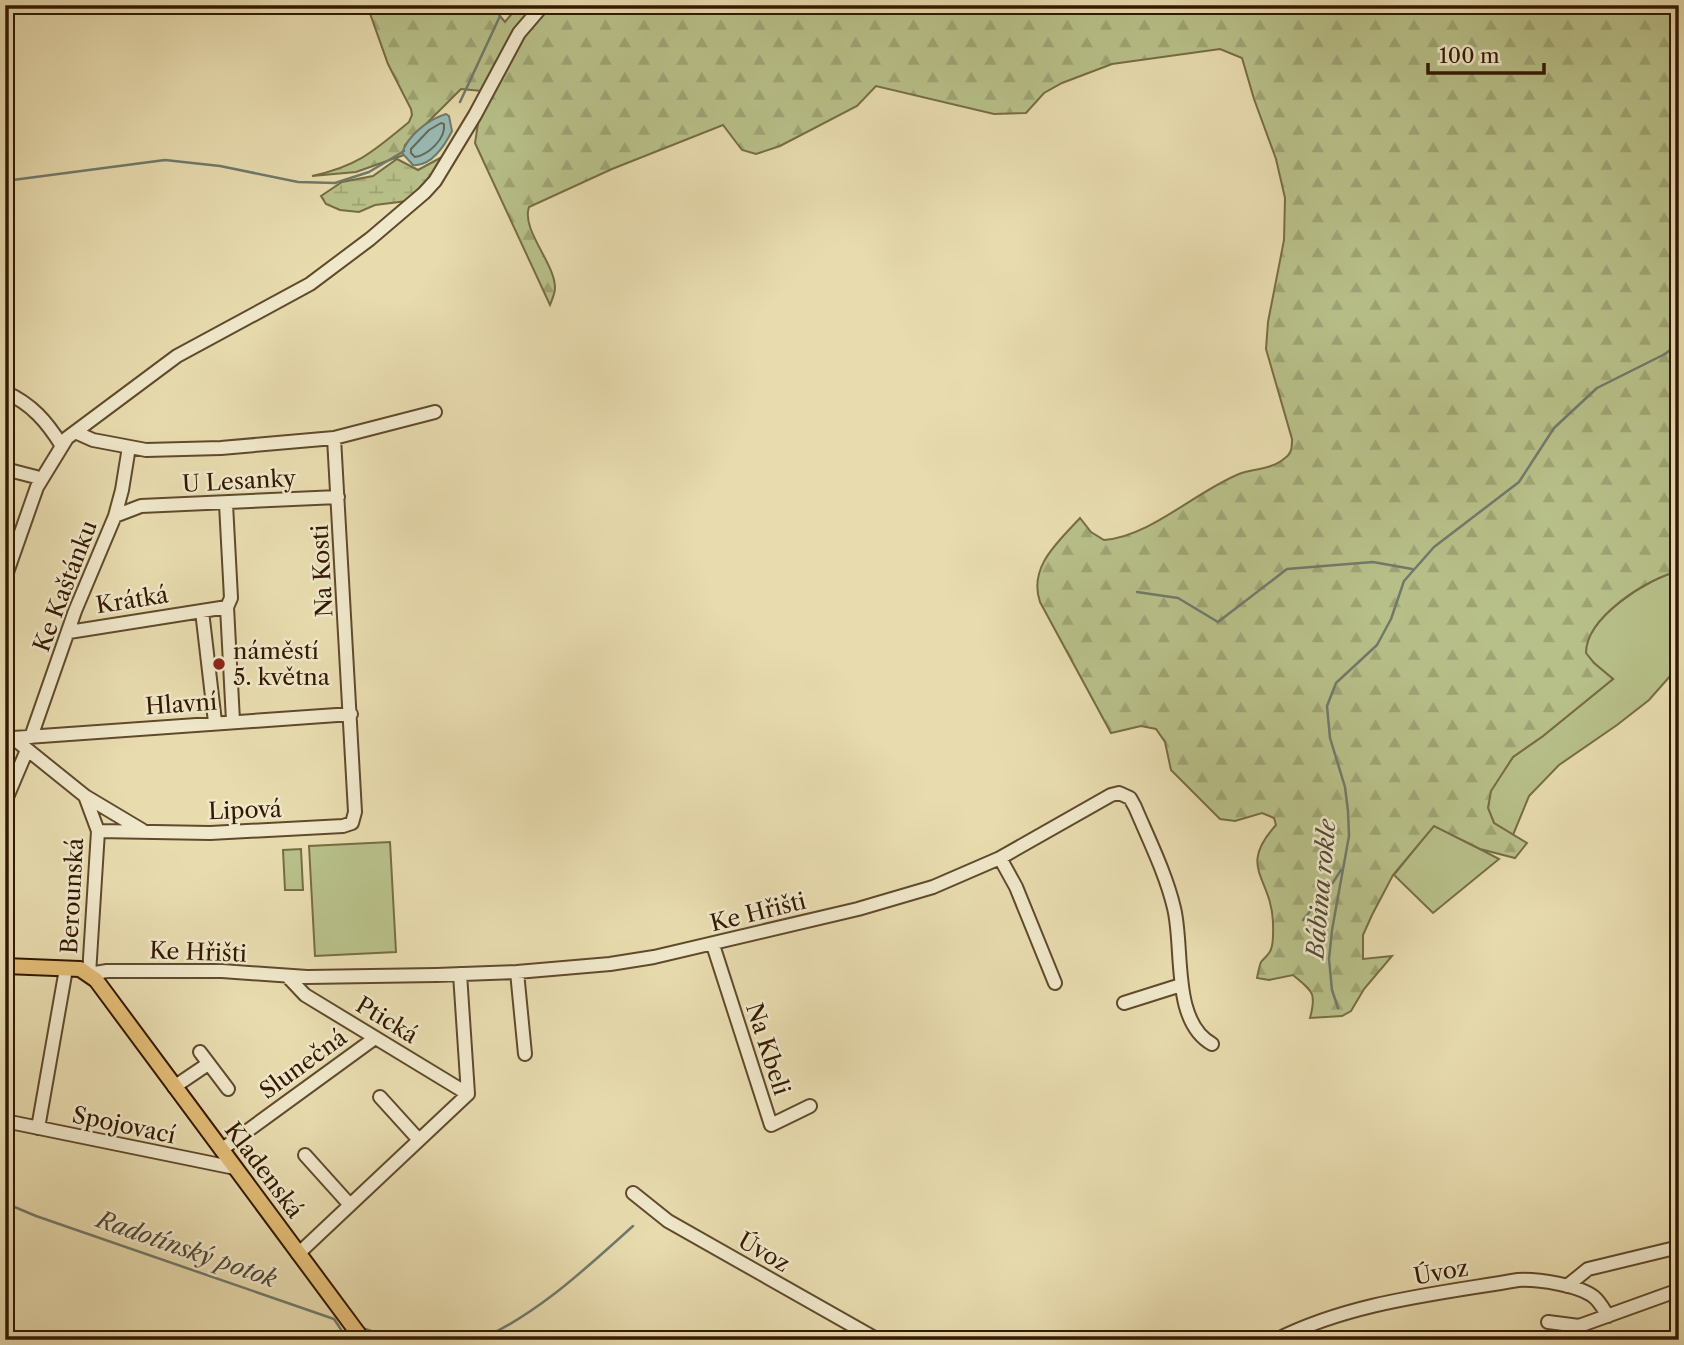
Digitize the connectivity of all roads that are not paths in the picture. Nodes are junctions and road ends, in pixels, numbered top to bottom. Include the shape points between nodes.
1 (543, 5) edge
2 (5, 393) edge
3 (435, 412) dead end
4 (75, 432) junction
5 (334, 438) junction
6 (62, 446) junction
7 (129, 447) junction
8 (5, 469) edge
9 (40, 481) junction
10 (122, 490) junction
11 (338, 497) junction
12 (226, 504) junction
13 (141, 506) junction
14 (115, 516) junction
15 (5, 578) edge
16 (227, 607) junction
17 (202, 611) junction
18 (69, 632) junction
19 (351, 714) junction
20 (233, 721) junction
21 (215, 722) junction
22 (9, 736) edge
23 (29, 744) junction
24 (85, 796) junction
25 (5, 802) edge
26 (348, 826) joint
27 (98, 831) junction
28 (144, 831) junction
29 (1000, 858) junction
30 (713, 945) junction
31 (5, 966) edge
32 (66, 969) junction
33 (517, 972) junction
34 (89, 974) junction
35 (460, 974) junction
36 (288, 977) junction
37 (1055, 983) dead end
38 (1181, 985) junction
39 (1124, 1003) dead end
40 (375, 1038) junction
41 (1212, 1044) dead end
42 (200, 1052) dead end
43 (525, 1054) dead end
44 (208, 1063) junction
45 (174, 1087) junction
46 (228, 1089) dead end
47 (468, 1094) junction
48 (380, 1097) dead end
49 (810, 1106) dead end
50 (5, 1121) edge
51 (38, 1128) junction
52 (419, 1140) junction
53 (221, 1150) junction
54 (305, 1155) dead end
55 (235, 1168) junction
56 (633, 1193) dead end
57 (350, 1205) junction
58 (1679, 1247) edge
59 (298, 1254) junction
60 (1567, 1286) junction
61 (1679, 1290) edge
62 (1608, 1316) junction
63 (1548, 1322) dead end
64 (1578, 1333) edge
65 (363, 1340) edge
66 (878, 1340) edge
67 (1276, 1340) edge

1 - 4 street via 519,33 475,115 424,193 310,284 177,356
2 - 6 street via 46,421
3 - 5 street
4 - 6 street
4 - 7 street
5 - 7 street via 221,448
5 - 11 street, Na Kosti
6 - 9 street
7 - 10 street, Ke Kaštánku
8 - 9 street
9 - 15 street
10 - 13 street
10 - 14 street, Ke Kaštánku
11 - 12 street, U Lesanky
11 - 19 street, Na Kosti
12 - 13 street, U Lesanky
12 - 16 street via 231,598
13 - 14 street, U Lesanky
14 - 18 street, Ke Kaštánku
16 - 17 street
16 - 20 street
17 - 18 street, Krátká
17 - 21 street
18 - 23 street, Ke Kaštánku
19 - 20 street, Hlavní
19 - 26 street, Na Kosti via 355,819
20 - 21 street, Hlavní
21 - 23 street, Hlavní
22 - 23 street
23 - 24 street
23 - 25 street, Ke Kaštánku
24 - 27 street, Berounská
24 - 28 street, Lipová
26 - 28 street, Lipová via 210,833
27 - 28 street, Lipová
27 - 34 street, Berounská
29 - 30 street, Ke Hřišti via 894,900
29 - 37 street
29 - 38 street, Ke Hřišti via 1111,795 1130,798 1174,907
30 - 33 street, Ke Hřišti via 610,964
30 - 49 street, Na Kbeli via 771,1125
31 - 32 main road
32 - 34 main road
32 - 51 street
33 - 35 street, Ke Hřišti
33 - 43 street
34 - 36 street, Ke Hřišti via 222,971
34 - 45 main road, Kladenská
35 - 36 street, Ke Hřišti
35 - 47 street
36 - 40 street, Ptická via 305,995
38 - 39 street
38 - 41 street, Ke Hřišti via 1192,1022
40 - 47 street, Ptická
40 - 53 street, Slunečná
42 - 44 street, Kladenská
44 - 45 street
44 - 46 street, Kladenská
45 - 53 main road, Kladenská
47 - 52 street
48 - 52 street
50 - 51 street, Spojovací
51 - 55 street, Spojovací
52 - 57 street
53 - 55 main road, Kladenská
54 - 57 street
55 - 59 main road, Kladenská
56 - 66 street, Úvoz via 668,1221 853,1334
57 - 59 street
58 - 60 street via 1588,1269
59 - 65 main road, Kladenská
60 - 62 street, Úvoz via 1594,1297
60 - 67 street, Úvoz via 1518,1280 1356,1308 1306,1324
61 - 62 street
62 - 64 street
63 - 64 street

